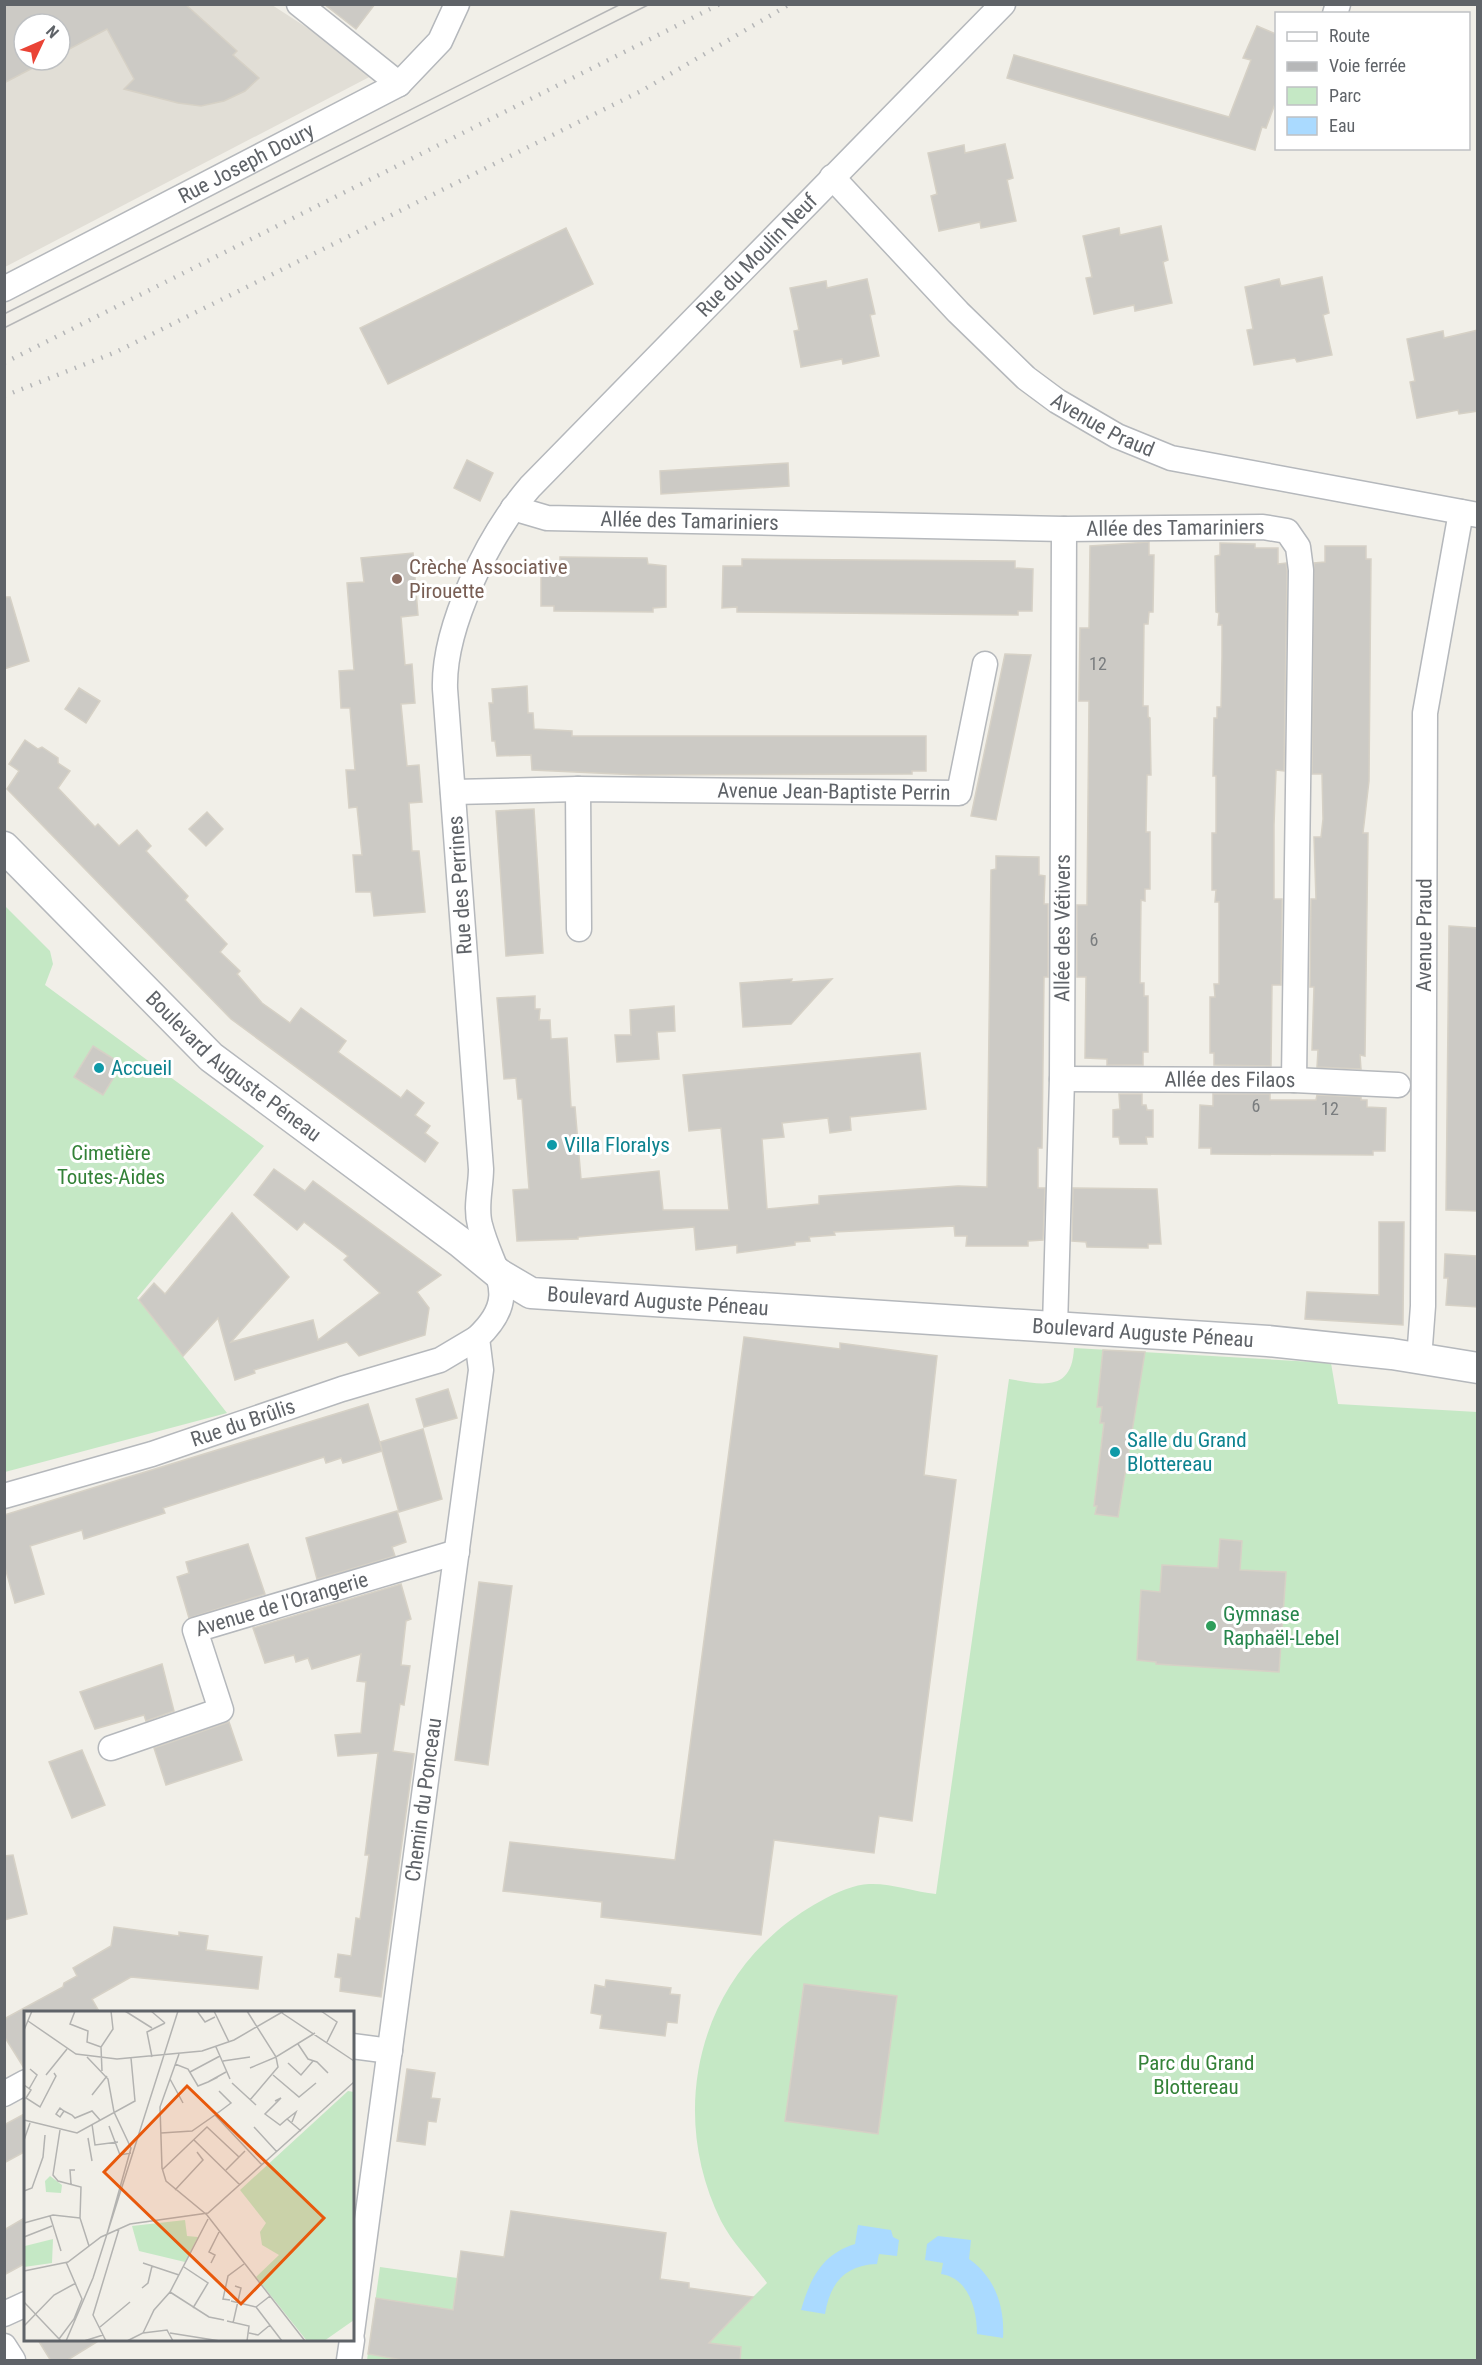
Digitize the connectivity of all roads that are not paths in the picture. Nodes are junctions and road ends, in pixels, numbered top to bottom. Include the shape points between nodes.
1 (299, 4) edge
2 (457, 4) edge
3 (1003, 4) edge
4 (399, 84) junction
5 (832, 177) junction
6 (4, 289) edge
7 (513, 508) junction
8 (1469, 514) edge
9 (1064, 529) junction
10 (985, 664) dead end
11 (578, 789) junction
12 (453, 792) junction
13 (4, 847) edge
14 (579, 929) dead end
15 (1062, 1078) junction
16 (1294, 1080) junction
17 (1398, 1085) dead end
18 (499, 1274) junction
19 (1055, 1328) junction
20 (477, 1338) junction
21 (1419, 1359) junction
22 (1478, 1368) edge
23 (4, 1496) edge
24 (457, 1552) junction
25 (111, 1748) dead end
26 (354, 2046) edge
27 (390, 2051) junction
28 (24, 2083) edge
29 (4, 2094) edge
30 (24, 2305) edge
31 (4, 2314) edge
32 (354, 2317) edge
33 (351, 2341) edge
34 (4, 2346) edge
35 (13, 2361) edge
36 (349, 2361) edge

1 - 4 street
2 - 4 street, Rue Joseph Doury via 440,41
3 - 5 street, Rue du Moulin Neuf
4 - 6 street, Rue Joseph Doury
5 - 7 street, Rue du Moulin Neuf via 594,419
5 - 8 street, Avenue Praud via 958,312 1026,378 1117,436 1171,458
7 - 9 street, Allée des Tamariniers via 547,518
7 - 12 street, Rue des Perrines via 476,576 448,644 444,666
8 - 21 street, Avenue Praud via 1425,713 1423,1306
9 - 15 street, Allée des Vétivers
9 - 16 street, Allée des Tamariniers via 1263,527 1287,531 1298,547 1301,570
10 - 11 street, Avenue Jean-Baptiste Perrin via 959,793
11 - 12 street, Avenue Jean-Baptiste Perrin
11 - 14 street
12 - 18 street, Rue des Perrines via 481,1169 479,1222
13 - 18 street, Boulevard Auguste Péneau via 211,1057
15 - 16 street, Allée des Filaos
15 - 19 street, Allée des Vétivers
16 - 17 street, Allée des Filaos
18 - 19 street, Boulevard Auguste Péneau via 531,1293 564,1297
18 - 20 street via 501,1292 496,1320
19 - 21 street, Boulevard Auguste Péneau via 1303,1344
20 - 23 street, Rue du Brûlis via 440,1360 152,1454
20 - 24 street, Chemin du Ponceau via 481,1370
21 - 22 street, Boulevard Auguste Péneau
24 - 25 street, Avenue de l'Orangerie via 195,1630 221,1710
24 - 27 street, Chemin du Ponceau
26 - 27 street
27 - 32 street, Chemin du Ponceau
28 - 29 street
30 - 31 street
33 - 36 street
34 - 35 street

